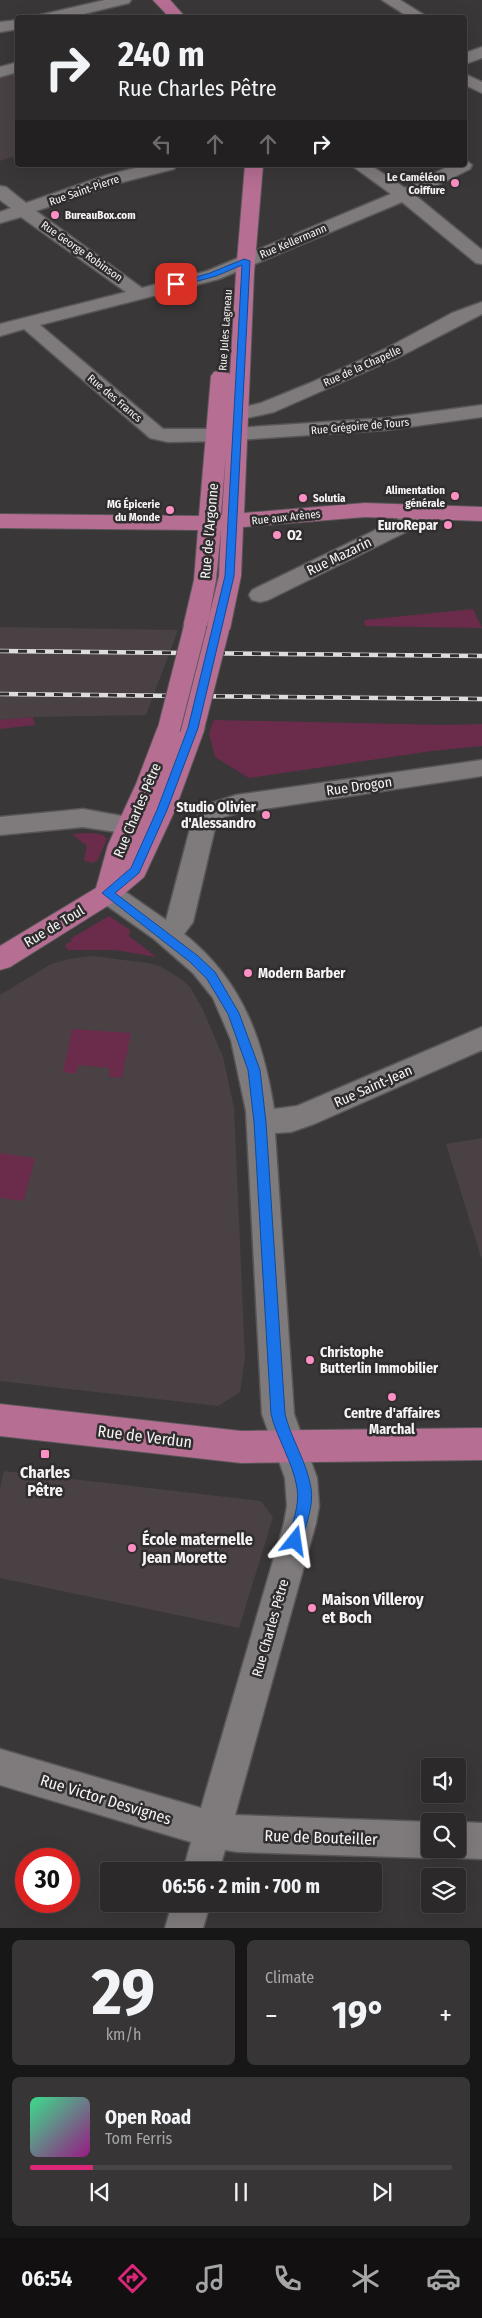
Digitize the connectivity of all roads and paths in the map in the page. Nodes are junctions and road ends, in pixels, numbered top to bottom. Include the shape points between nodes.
1 (124, 0) edge
2 (161, 0) edge
3 (389, 0) edge
4 (58, 15) edge
5 (176, 15) edge
6 (416, 15) edge
7 (15, 24) edge
8 (0, 27) edge
9 (482, 52) edge
10 (467, 58) edge
11 (15, 68) edge
12 (0, 72) edge
13 (467, 80) edge
14 (482, 88) edge
15 (482, 156) edge
16 (467, 164) edge
17 (160, 167) edge
18 (237, 167) edge
19 (254, 167) edge
20 (362, 167) edge
21 (461, 167) edge
22 (0, 192) edge
23 (404, 195) junction
24 (23, 210) junction
25 (0, 218) edge
26 (482, 259) edge
27 (238, 265) junction
28 (138, 294) junction
29 (482, 308) edge
30 (29, 322) junction
31 (0, 330) edge
32 (482, 411) edge
33 (230, 428) junction
34 (412, 512) junction
35 (482, 514) edge
36 (0, 521) edge
37 (233, 522) junction
38 (210, 524) junction
39 (260, 595) dead end
40 (207, 628) junction
41 (480, 774) edge
42 (0, 826) edge
43 (142, 827) junction
44 (108, 893) junction
45 (167, 937) junction
46 (0, 959) edge
47 (482, 1038) edge
48 (260, 1122) junction
49 (0, 1420) edge
50 (482, 1444) edge
51 (290, 1447) junction
52 (0, 1767) edge
53 (211, 1830) junction
54 (421, 1840) edge
55 (466, 1840) edge
56 (482, 1841) edge
57 (203, 1862) edge
58 (189, 1912) edge
59 (184, 1928) edge

1 - 4 street
2 - 5 main road
3 - 6 street
7 - 8 street
9 - 10 street
11 - 12 street
13 - 14 street
15 - 16 street, Rue Kellermann
17 - 24 street, Rue Saint-Pierre via 119,177
18 - 27 main road, Rue Jules Lagneau
19 - 27 main road, Rue Jules Lagneau
20 - 23 street
21 - 23 street, Rue Kellermann
22 - 24 street, Rue George Robinson
23 - 26 street
23 - 27 street, Rue Kellermann
24 - 25 street, Rue Saint-Pierre
24 - 28 street, Rue George Robinson via 130,284
27 - 28 street, Rue Kellermann
27 - 33 main road, Rue Jules Lagneau
27 - 33 main road, Rue Jules Lagneau
28 - 30 street, Rue Kellermann
29 - 33 street, Rue de la Chapelle
30 - 31 street, Rue Kellermann
30 - 33 street, Rue des Francs via 34,330 157,434 168,436
32 - 33 street, Rue Grégoire de Tours via 377,425 250,435
33 - 37 main road, Rue de l'Argonne
33 - 38 main road, Rue de l'Argonne
34 - 35 main road, Rue aux Arènes
34 - 37 main road, Rue aux Arènes via 354,510
34 - 39 street, Rue Mazarin via 411,518 401,526
36 - 38 main road, Rue aux Arènes
37 - 38 main road, Rue aux Arènes
37 - 40 main road, Rue de l'Argonne via 230,576
38 - 40 main road, Rue de l'Argonne via 204,584
40 - 43 main road, Rue Charles Pêtre, bridge via 181,728
41 - 45 street, Rue Drogon via 236,804 215,811 203,824 180,922
42 - 43 street via 83,818
43 - 44 main road, Rue Charles Pêtre via 135,870
44 - 45 street, Rue Charles Pêtre
44 - 46 main road, Rue de Toul
45 - 48 street, Rue Charles Pêtre via 211,975 226,998 254,1070
47 - 48 street, Rue Saint-Jean via 304,1116
48 - 51 street, Rue Charles Pêtre via 278,1409 282,1431
49 - 51 main road, Rue de Verdun via 241,1447
50 - 51 main road, Rue de Verdun
51 - 53 street, Rue Charles Pêtre via 304,1489 303,1509
52 - 53 street, Rue Victor Desvignes
53 - 54 street, Rue de Bouteiller via 238,1834
53 - 57 street, Rue Charles Pêtre
55 - 56 street
58 - 59 street

